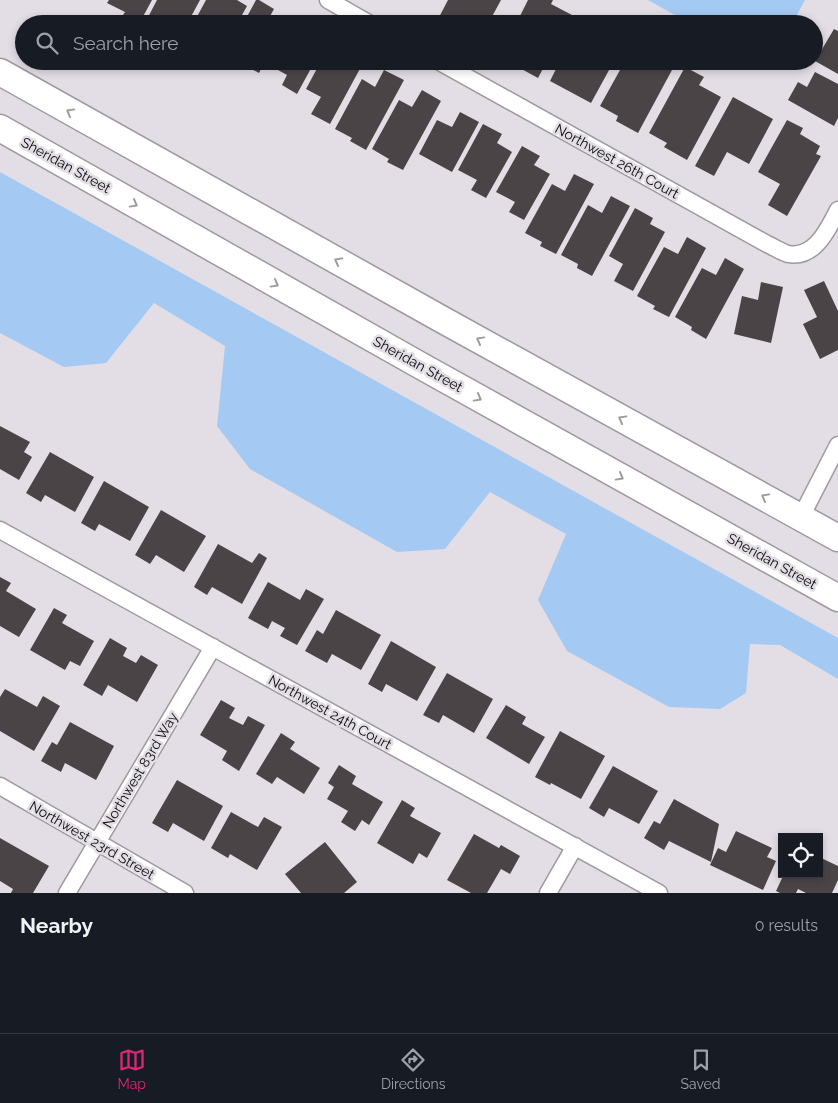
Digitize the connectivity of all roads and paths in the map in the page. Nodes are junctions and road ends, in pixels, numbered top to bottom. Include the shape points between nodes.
1 (328, 0) edge
2 (354, 15) edge
3 (454, 70) edge
4 (0, 72) edge
5 (0, 128) edge
6 (838, 210) edge
7 (838, 445) edge
8 (801, 518) junction
9 (0, 530) edge
10 (838, 538) edge
11 (838, 598) edge
12 (213, 647) junction
13 (0, 786) edge
14 (96, 843) junction
15 (574, 846) junction
16 (67, 893) edge
17 (185, 893) edge
18 (548, 893) edge
19 (659, 893) edge

1 - 2 street
3 - 6 street, Northwest 26th Court via 787,253 799,255 809,251 818,243
8 -> 4 main road
5 -> 11 main road, Sheridan Street
7 - 8 street
8 - 10 main road
9 - 12 street, Northwest 24th Court
12 - 14 street, Northwest 83rd Way
12 - 15 street, Northwest 24th Court
13 - 14 street, Northwest 23rd Street
14 - 16 street, Northwest 83rd Way
14 - 17 street, Northwest 23rd Street
15 - 18 street
15 - 19 street, Northwest 24th Court

